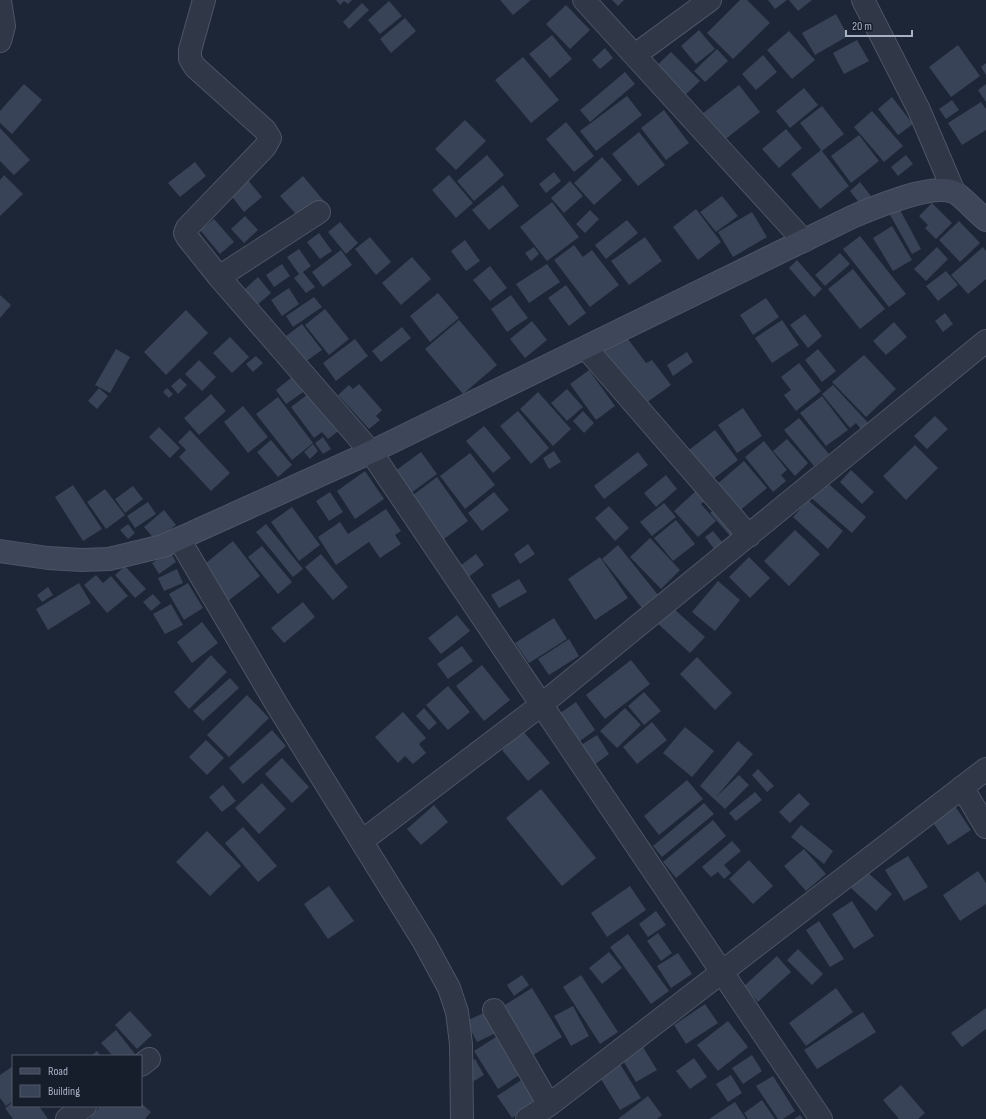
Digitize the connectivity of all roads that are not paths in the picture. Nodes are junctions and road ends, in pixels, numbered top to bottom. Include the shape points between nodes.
1 (204, 0) edge
2 (584, 0) edge
3 (710, 0) edge
4 (863, 0) edge
5 (0, 1) edge
6 (0, 41) edge
7 (635, 55) junction
8 (954, 192) junction
9 (319, 212) dead end
10 (986, 220) edge
11 (804, 241) junction
12 (218, 277) junction
13 (986, 341) edge
14 (586, 348) junction
15 (371, 452) junction
16 (749, 536) junction
17 (179, 539) junction
18 (0, 550) edge
19 (541, 705) junction
20 (986, 769) edge
21 (962, 787) junction
22 (986, 827) edge
23 (362, 841) junction
24 (722, 974) junction
25 (494, 1010) dead end
26 (549, 1105) junction
27 (84, 1107) edge
28 (67, 1119) edge
29 (462, 1119) edge
30 (527, 1119) edge
31 (821, 1119) edge

1 - 12 street via 190,50 190,59 195,67 265,130 270,138 265,147 185,233
2 - 7 street
3 - 7 street
4 - 8 street via 919,110
5 - 6 street via 4,26
7 - 11 street
8 - 10 street
8 - 11 street via 917,193 897,199 854,216
9 - 12 street
11 - 14 street
12 - 15 street
13 - 16 street
14 - 15 street
14 - 16 street
15 - 17 street
15 - 19 street
16 - 19 street
17 - 18 street via 145,551 82,560 48,558
17 - 23 street via 277,705
19 - 23 street
19 - 24 street
20 - 21 street
21 - 22 street
21 - 24 street
23 - 29 street via 449,988 457,1012 461,1044
24 - 26 street
24 - 31 street
25 - 26 street
26 - 30 street
27 - 28 street

